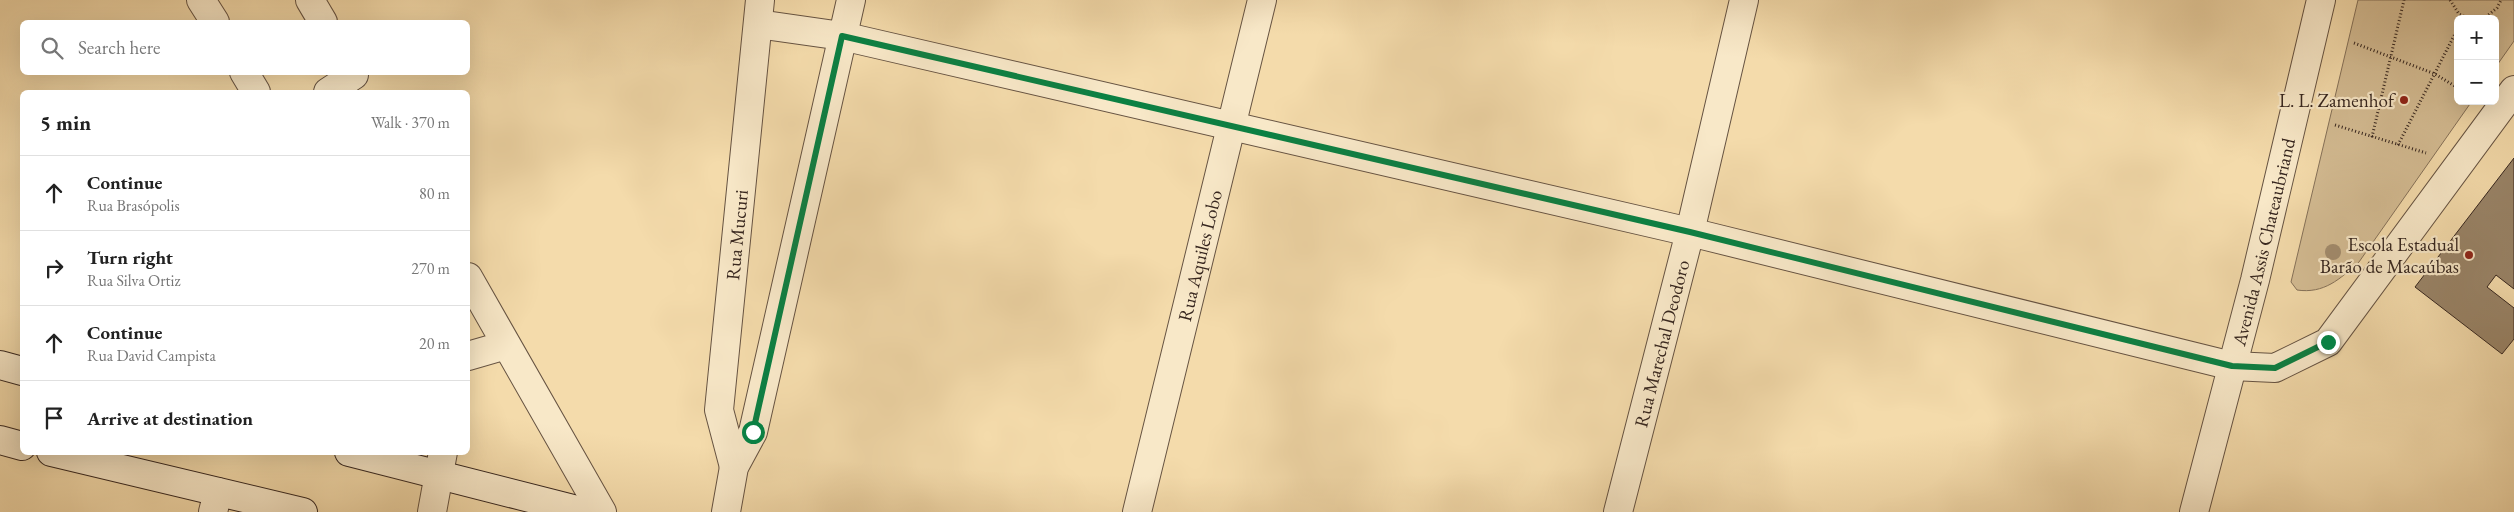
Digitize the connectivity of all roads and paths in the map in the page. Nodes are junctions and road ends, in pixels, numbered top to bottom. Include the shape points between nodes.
1 (202, 0) edge
2 (310, 0) edge
3 (851, 0) edge
4 (1262, 0) edge
5 (1744, 0) edge
6 (2322, 0) edge
7 (2404, 0) edge
8 (2450, 0) edge
9 (2500, 0) edge
10 (759, 12) edge
11 (2460, 15) edge
12 (2488, 15) edge
13 (214, 20) edge
14 (322, 20) edge
15 (842, 36) junction
16 (2454, 36) edge
17 (2354, 43) dead end
18 (2392, 56) junction
19 (2435, 74) junction
20 (246, 75) edge
21 (357, 80) edge
22 (2454, 86) edge
23 (255, 90) edge
24 (333, 90) edge
25 (2514, 90) edge
26 (1230, 126) junction
27 (2335, 126) dead end
28 (2372, 137) junction
29 (2398, 145) junction
30 (2426, 154) dead end
31 (1690, 232) junction
32 (470, 281) edge
33 (506, 345) junction
34 (470, 355) edge
35 (0, 365) edge
36 (2232, 366) junction
37 (20, 370) edge
38 (0, 440) edge
39 (20, 445) edge
40 (61, 455) edge
41 (372, 455) edge
42 (442, 464) edge
43 (734, 467) junction
44 (216, 502) edge
45 (303, 512) edge
46 (432, 512) edge
47 (586, 512) edge
48 (602, 512) edge
49 (726, 512) edge
50 (1137, 512) edge
51 (1618, 512) edge
52 (2194, 512) edge

1 - 13 street
2 - 14 street
3 - 15 street
4 - 26 street, Rua Aquiles Lobo
5 - 31 street, Rua Marechal Deodoro
6 - 36 street, Avenida Assis Chateaubriand
7 - 18 path
8 - 11 path
9 - 12 path via 2497,8
10 - 15 street
10 - 43 street, Rua Mucuri via 719,410
15 - 26 street
15 - 43 street via 753,432
16 - 19 path
17 - 18 path
18 - 19 path
18 - 28 path
19 - 22 path
19 - 29 path
20 - 23 street
21 - 24 street
25 - 36 street via 2328,342 2275,368
26 - 31 street
26 - 50 street, Rua Aquiles Lobo
27 - 28 path
28 - 29 path
29 - 30 path
31 - 36 street
31 - 51 street, Rua Marechal Deodoro
32 - 33 street
33 - 34 street
33 - 48 street
35 - 37 street
36 - 52 street, Avenida Assis Chateaubriand
38 - 39 street
40 - 44 street
41 - 42 street
42 - 46 street
42 - 47 street
43 - 49 street
44 - 45 street

